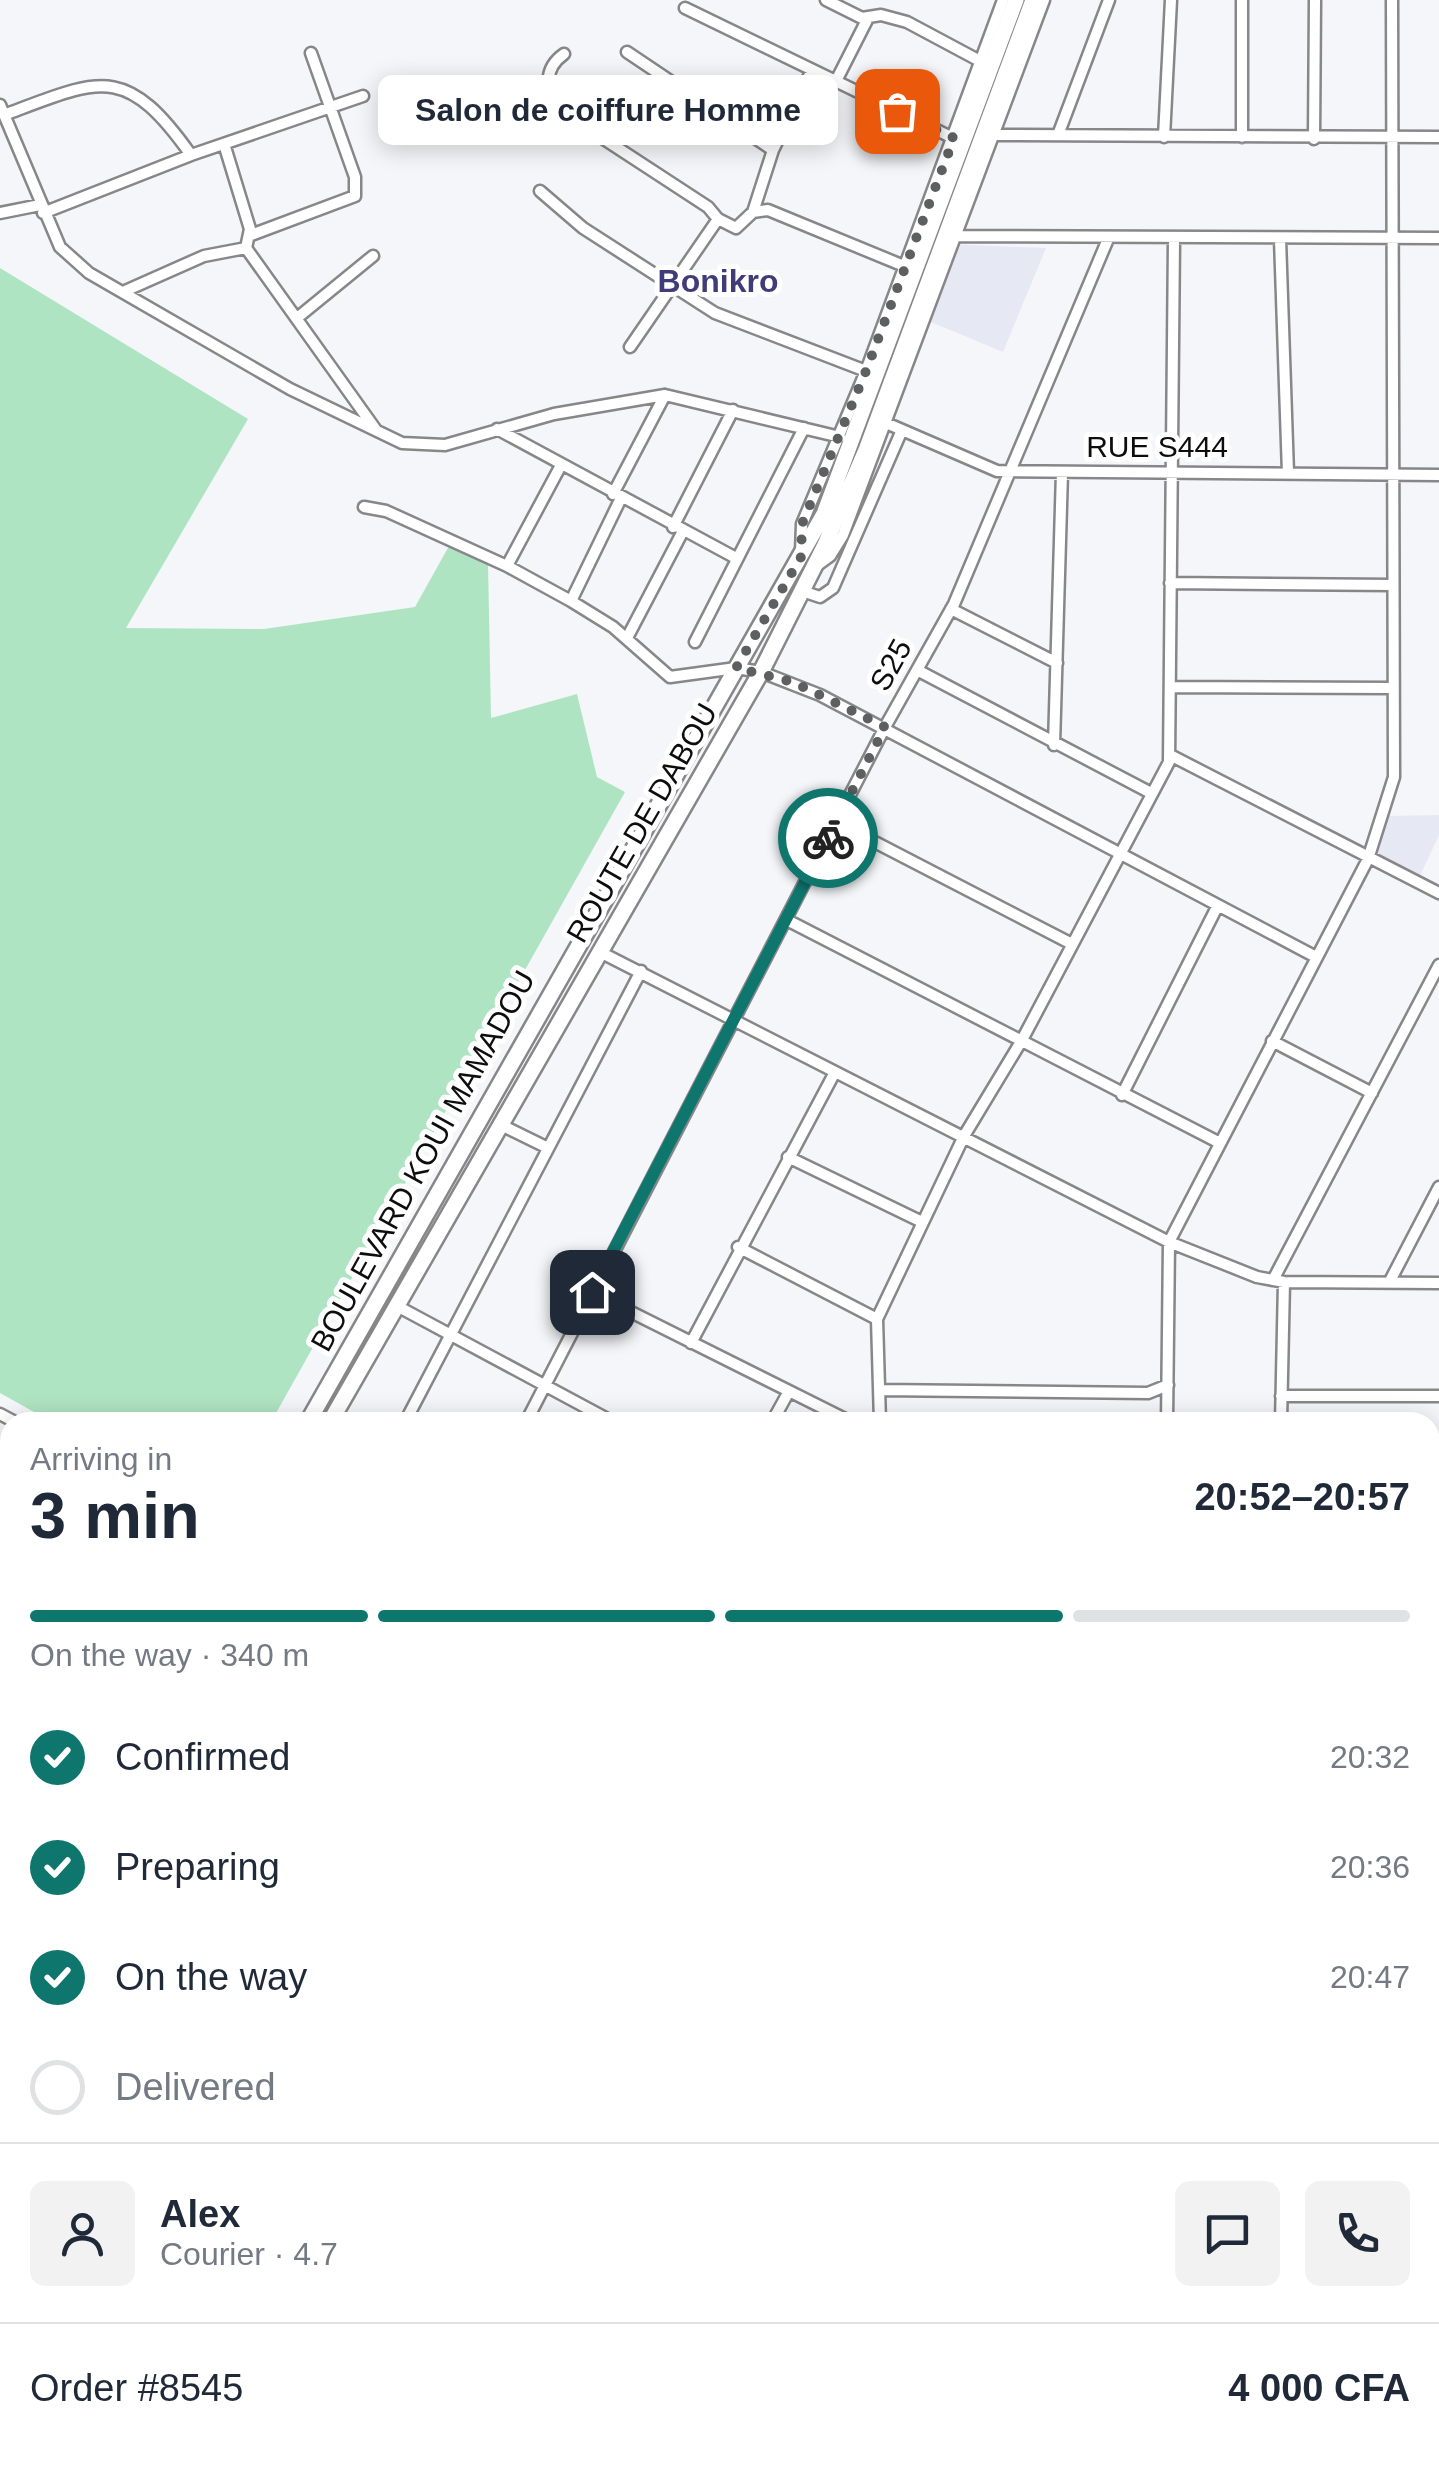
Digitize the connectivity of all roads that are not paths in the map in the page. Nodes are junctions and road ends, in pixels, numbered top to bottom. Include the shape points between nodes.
1 (826, 0) edge
2 (1003, 0) edge
3 (1016, 0) edge
4 (1034, 0) edge
5 (1044, 0) edge
6 (1109, 0) edge
7 (1171, 0) edge
8 (1242, 0) edge
9 (1315, 0) edge
10 (1392, 0) edge
11 (685, 8) dead end
12 (868, 18) junction
13 (628, 52) dead end
14 (311, 53) dead end
15 (564, 54) dead end
16 (980, 61) junction
17 (811, 72) junction
18 (835, 83) junction
19 (363, 96) dead end
20 (333, 107) junction
21 (2, 110) edge
22 (994, 135) junction
23 (1058, 135) junction
24 (1242, 137) junction
25 (1439, 137) edge
26 (954, 138) junction
27 (1164, 138) junction
28 (1390, 138) junction
29 (1314, 139) junction
30 (225, 147) junction
31 (773, 150) junction
32 (191, 155) junction
33 (540, 192) dead end
34 (42, 209) junction
35 (753, 212) junction
36 (0, 213) edge
37 (718, 219) junction
38 (251, 235) junction
39 (958, 236) junction
40 (1108, 238) junction
41 (1439, 238) edge
42 (1174, 239) junction
43 (1280, 239) junction
44 (1390, 239) junction
45 (246, 248) junction
46 (373, 256) dead end
47 (904, 266) junction
48 (673, 284) junction
49 (125, 291) junction
50 (297, 318) junction
51 (630, 347) dead end
52 (866, 371) junction
53 (665, 395) junction
54 (733, 410) junction
55 (886, 423) junction
56 (804, 428) junction
57 (497, 429) junction
58 (902, 430) junction
59 (377, 432) junction
60 (840, 437) junction
61 (560, 467) junction
62 (1172, 470) junction
63 (1010, 472) junction
64 (1062, 472) junction
65 (1288, 473) junction
66 (1391, 475) junction
67 (1439, 475) edge
68 (617, 496) junction
69 (364, 507) dead end
70 (678, 529) junction
71 (844, 535) junction
72 (856, 541) junction
73 (736, 558) junction
74 (808, 562) junction
75 (507, 566) junction
76 (1170, 582) junction
77 (1393, 585) junction
78 (802, 591) junction
79 (570, 600) junction
80 (951, 609) junction
81 (627, 638) junction
82 (694, 642) dead end
83 (1058, 664) junction
84 (736, 668) junction
85 (916, 670) junction
86 (761, 672) junction
87 (1171, 687) junction
88 (1393, 688) junction
89 (885, 727) junction
90 (1054, 745) junction
91 (1170, 755) junction
92 (1152, 793) junction
93 (836, 822) junction
94 (1120, 850) junction
95 (1368, 860) junction
96 (1439, 894) edge
97 (1217, 906) junction
98 (787, 920) junction
99 (1070, 943) junction
100 (600, 952) junction
101 (1316, 957) junction
102 (1439, 965) edge
103 (640, 971) junction
104 (736, 1020) junction
105 (1022, 1040) junction
106 (1272, 1041) junction
107 (835, 1072) junction
108 (1372, 1094) junction
109 (1122, 1096) junction
110 (499, 1124) junction
111 (964, 1136) junction
112 (1220, 1143) junction
113 (548, 1148) junction
114 (788, 1158) junction
115 (1439, 1186) edge
116 (920, 1221) junction
117 (1168, 1242) junction
118 (738, 1247) junction
119 (1391, 1279) junction
120 (1279, 1281) junction
121 (1439, 1283) edge
122 (592, 1292) junction
123 (397, 1306) junction
124 (877, 1318) junction
125 (452, 1335) junction
126 (691, 1343) junction
127 (546, 1383) junction
128 (1168, 1385) junction
129 (880, 1390) junction
130 (788, 1393) junction
131 (1282, 1396) junction
132 (1439, 1396) edge
133 (314, 1412) edge
134 (336, 1412) edge
135 (411, 1412) edge
136 (531, 1412) edge
137 (596, 1412) edge
138 (778, 1412) edge
139 (829, 1412) edge
140 (880, 1412) edge
141 (1167, 1412) edge
142 (1281, 1412) edge

1 - 12 street
2 - 16 street
3 - 74 main road, ROUTE DE DABOU
4 - 74 main road, ROUTE DE DABOU via 866,450
5 - 22 street
6 - 23 street
7 - 27 street
8 - 24 street
9 - 29 street
10 - 28 street
11 - 17 street
12 - 16 street via 907,22
12 - 18 street
13 - 31 street
14 - 20 street
15 - 37 street via 549,72 558,109
16 - 26 street
17 - 18 street
17 - 31 street
18 - 26 street
19 - 20 street
20 - 30 street
20 - 38 street via 356,176 356,196
21 - 32 street via 106,83 152,107
21 - 34 street
22 - 23 street
22 - 39 street
23 - 27 street
24 - 27 street
24 - 29 street
25 - 28 street
26 - 47 street
28 - 29 street
28 - 44 street
30 - 32 street
30 - 38 street
31 - 35 street
32 - 34 street
33 - 48 street via 597,238
34 - 36 street
34 - 49 street via 60,247 89,273
35 - 37 street via 736,228
35 - 47 street via 768,210
37 - 48 street
38 - 45 street
39 - 40 street
39 - 55 street
40 - 42 street
40 - 63 street, S25
41 - 44 street
42 - 43 street
42 - 62 street
43 - 44 street
43 - 65 street
44 - 66 street
45 - 49 street via 204,256
45 - 50 street
46 - 50 street
47 - 52 street
48 - 51 street
48 - 52 street via 716,312
49 - 59 street
50 - 59 street
52 - 60 street
53 - 54 street
53 - 57 street
53 - 68 street
54 - 56 street
54 - 70 street
55 - 58 street, RUE S444
55 - 71 street
56 - 60 street
56 - 73 street
57 - 59 street via 422,447
57 - 61 street
58 - 63 street, RUE S444 via 984,469
58 - 72 street
60 - 74 street via 802,524
61 - 68 street
61 - 75 street
62 - 64 street, RUE S444
62 - 65 street, RUE S444
62 - 76 street
63 - 64 street, RUE S444
63 - 80 street, S25
64 - 83 street
65 - 66 street, RUE S444
66 - 67 street, RUE S444
66 - 77 street
68 - 70 street
68 - 79 street
69 - 75 street
70 - 73 street
70 - 81 street
71 - 72 street
71 - 74 street via 830,556
72 - 78 street via 828,596
73 - 82 street
74 - 78 main road, ROUTE DE DABOU
74 - 84 main road, ROUTE DE DABOU
75 - 79 street
76 - 77 street
76 - 87 street
77 - 88 street
78 - 86 main road, ROUTE DE DABOU
79 - 81 street
80 - 83 street
80 - 85 street, S25
81 - 84 street via 670,677
83 - 90 street
84 - 86 street
84 - 133 main road, BOULEVARD KOUI MAMADOU
85 - 89 street, S25
85 - 90 street
86 - 89 street
86 - 100 main road, ROUTE DE DABOU
87 - 88 street
87 - 91 street
88 - 95 street via 1394,777
89 - 93 street, S25
89 - 94 street
90 - 92 street
91 - 92 street
91 - 95 street
92 - 94 street
93 - 98 street, S25
93 - 99 street
94 - 97 street
94 - 99 street
95 - 96 street
95 - 101 street
97 - 101 street
97 - 109 street
98 - 104 street, S25
98 - 105 street
99 - 105 street
100 - 103 street
100 - 110 main road, ROUTE DE DABOU
101 - 106 street
102 - 108 street
103 - 104 street
103 - 113 street
104 - 107 street
104 - 122 street, S25
105 - 109 street
105 - 111 street
106 - 108 street
106 - 112 street
107 - 111 street
107 - 114 street
108 - 120 street
109 - 112 street
110 - 113 street
110 - 123 main road, ROUTE DE DABOU
111 - 116 street
111 - 117 street
112 - 117 street
113 - 125 street
114 - 116 street
114 - 118 street
115 - 119 street
116 - 124 street
117 - 120 street
117 - 128 street
118 - 124 street
118 - 126 street
119 - 120 street
119 - 121 street
120 - 131 street
122 - 126 street
122 - 127 street, S25
123 - 125 street
123 - 134 main road, ROUTE DE DABOU
124 - 129 street
125 - 127 street
125 - 135 street
126 - 130 street
127 - 136 street, S25
127 - 137 street
128 - 129 street via 1148,1392
128 - 141 street
129 - 140 street
130 - 138 street
130 - 139 street
131 - 132 street
131 - 142 street

